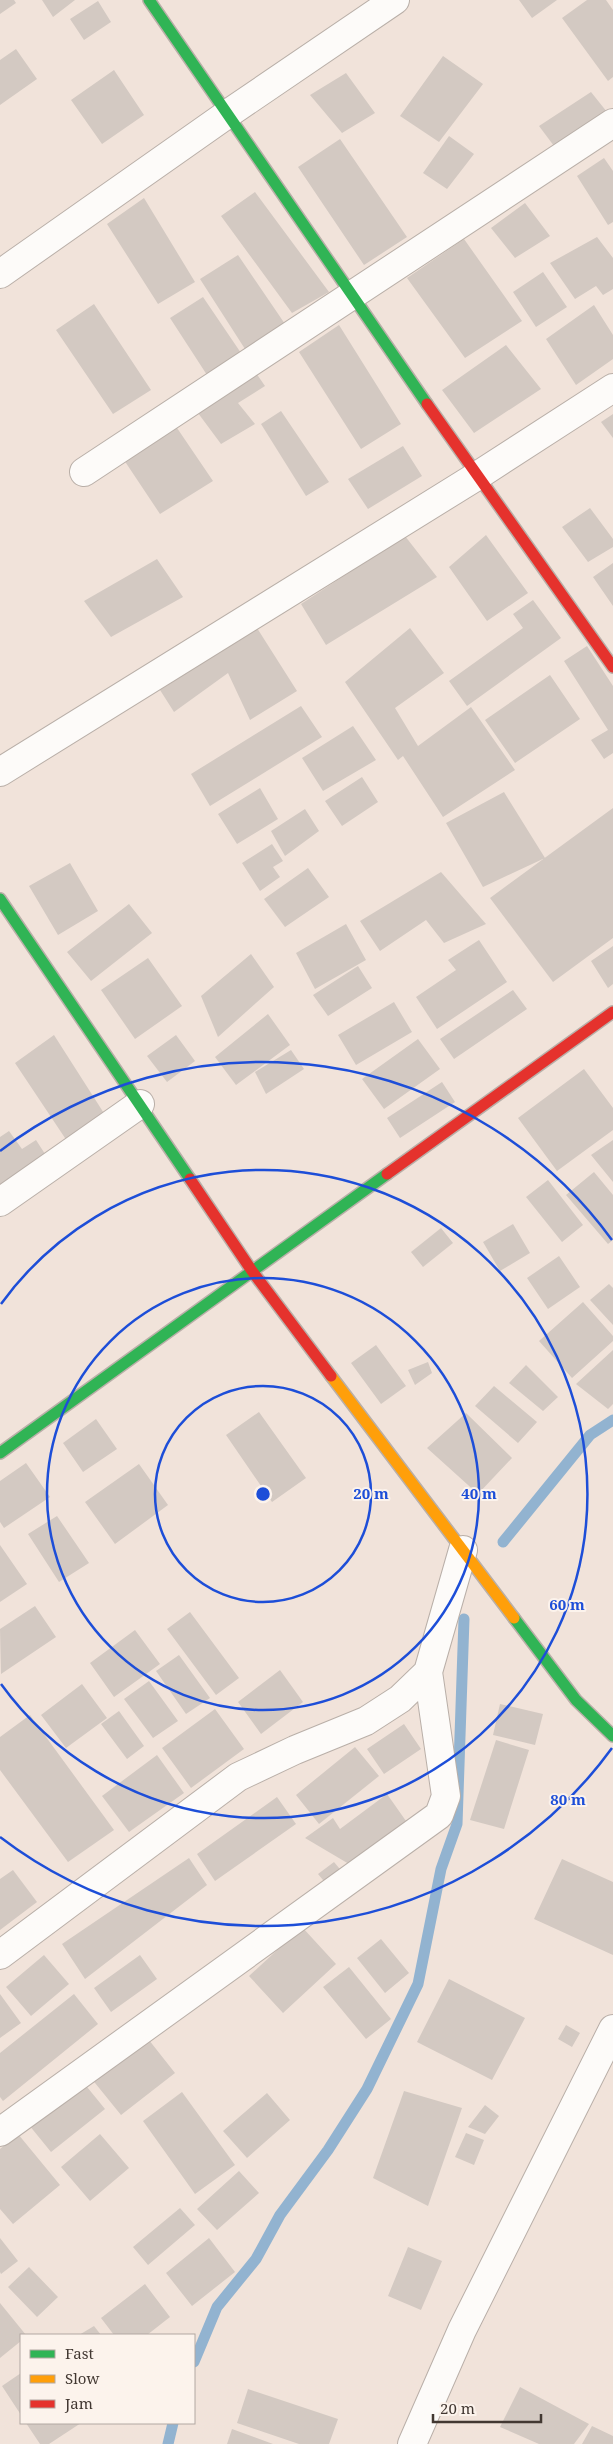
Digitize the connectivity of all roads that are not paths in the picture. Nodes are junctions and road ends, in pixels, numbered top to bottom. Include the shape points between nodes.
1 (149, 0) edge
2 (395, 0) edge
3 (226, 115) junction
4 (613, 123) edge
5 (0, 274) edge
6 (353, 294) junction
7 (613, 388) edge
8 (84, 472) dead end
9 (477, 476) junction
10 (613, 667) edge
11 (0, 772) edge
12 (0, 899) edge
13 (613, 1012) edge
14 (140, 1104) junction
15 (0, 1202) edge
16 (252, 1271) junction
17 (0, 1453) edge
18 (463, 1550) junction
19 (428, 1672) junction
20 (613, 1736) edge
21 (0, 1955) edge
22 (613, 2029) edge
23 (0, 2132) edge
24 (412, 2444) edge

1 - 3 street
2 - 3 street
3 - 5 street
3 - 6 street
4 - 6 street
6 - 8 street
6 - 9 street
7 - 9 street
9 - 10 street
9 - 11 street
12 - 14 street
13 - 16 street
14 - 15 street
14 - 16 street
16 - 17 street
16 - 18 street
18 - 19 street
18 - 20 street via 576,1700
19 - 21 street via 400,1699 366,1721 238,1777
19 - 23 street via 446,1796 439,1815
22 - 24 street via 462,2330

